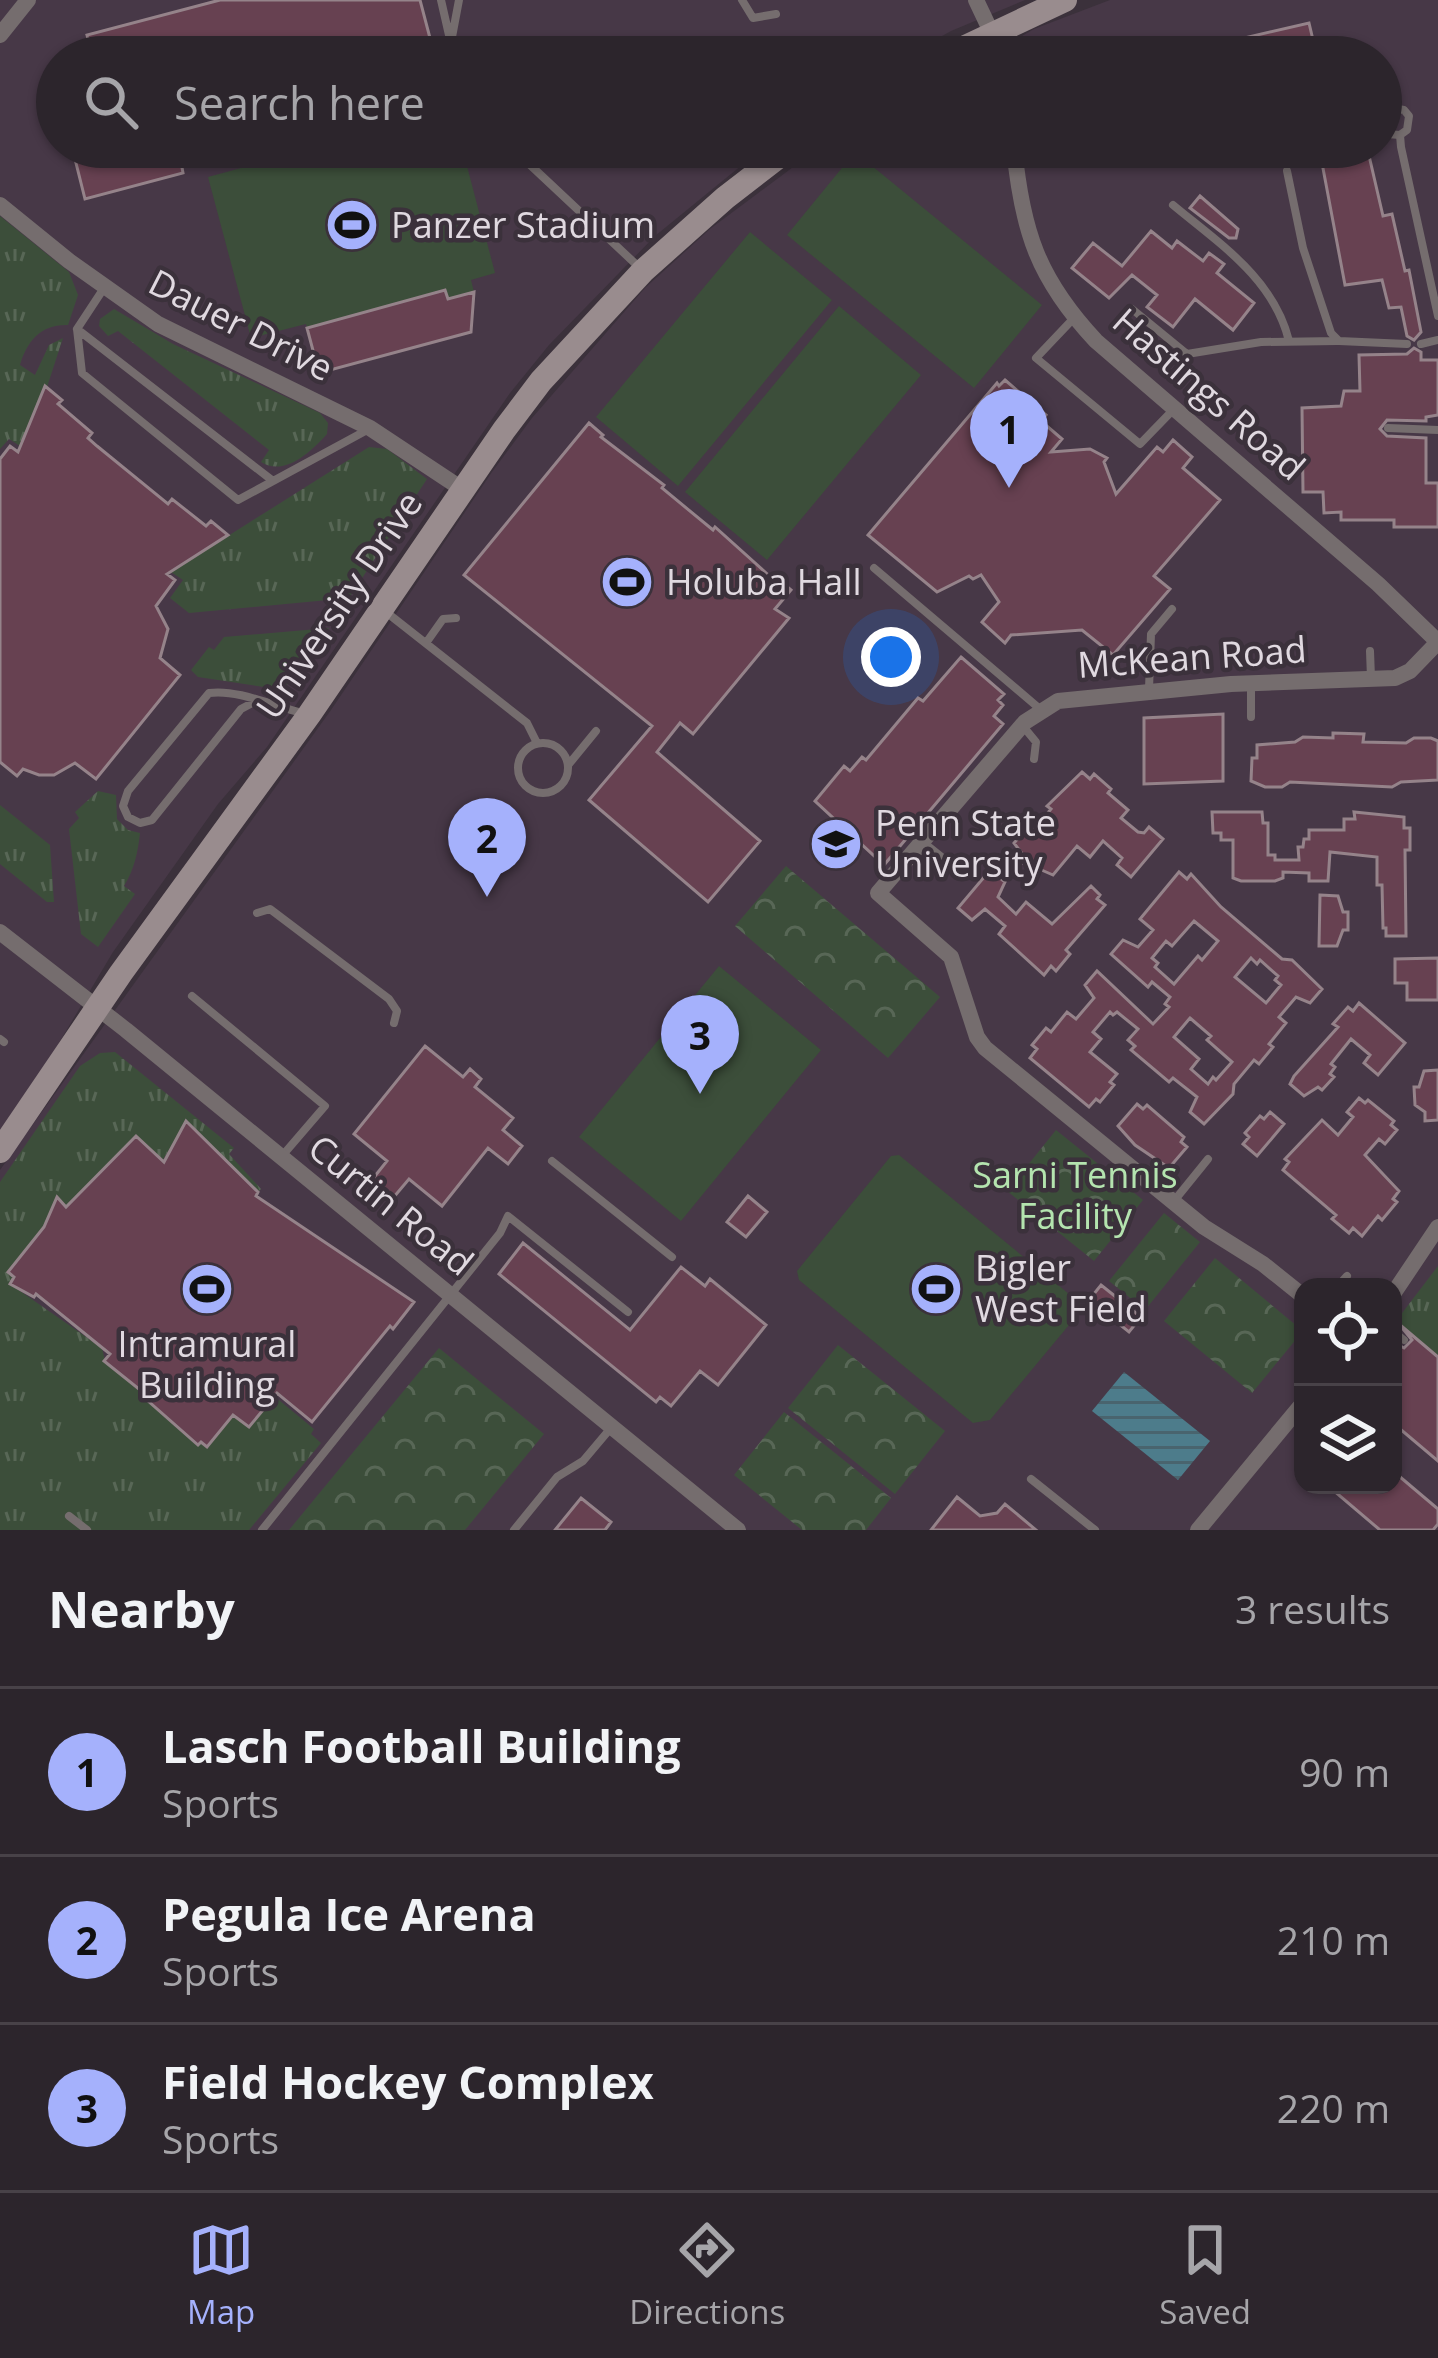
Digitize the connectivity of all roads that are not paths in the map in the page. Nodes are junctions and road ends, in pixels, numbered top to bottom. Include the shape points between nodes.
1 (28, 0) edge
2 (441, 0) edge
3 (459, 0) edge
4 (742, 0) edge
5 (976, 0) edge
6 (1065, 0) edge
7 (776, 14) dead end
8 (992, 32) junction
9 (0, 34) edge
10 (449, 36) edge
11 (453, 36) edge
12 (984, 36) edge
13 (994, 36) edge
14 (1402, 145) edge
15 (533, 168) edge
16 (764, 168) edge
17 (1017, 168) edge
18 (1287, 171) dead end
19 (0, 205) edge
20 (1173, 206) dead end
21 (643, 271) junction
22 (104, 288) junction
23 (1132, 309) dead end
24 (1438, 316) edge
25 (1075, 318) junction
26 (77, 329) junction
27 (1438, 340) edge
28 (1288, 341) junction
29 (1339, 341) junction
30 (1407, 344) dead end
31 (1421, 344) dead end
32 (1174, 409) junction
33 (370, 428) junction
34 (1388, 428) dead end
35 (1438, 430) edge
36 (272, 481) junction
37 (462, 489) junction
38 (874, 568) dead end
39 (382, 609) junction
40 (1172, 609) dead end
41 (456, 618) dead end
42 (1438, 642) edge
43 (426, 643) junction
44 (1370, 651) dead end
45 (1371, 679) junction
46 (1251, 683) junction
47 (1149, 691) junction
48 (256, 701) junction
49 (1040, 709) junction
50 (309, 715) junction
51 (1251, 717) dead end
52 (1022, 724) junction
53 (596, 731) dead end
54 (537, 743) junction
55 (1034, 759) dead end
56 (569, 764) junction
57 (922, 841) junction
58 (948, 862) dead end
59 (257, 913) dead end
60 (0, 932) edge
61 (192, 996) dead end
62 (97, 1008) junction
63 (394, 1023) dead end
64 (0, 1151) edge
65 (280, 1158) junction
66 (1208, 1159) dead end
67 (552, 1161) dead end
68 (1173, 1202) junction
69 (1438, 1227) edge
70 (672, 1257) dead end
71 (1402, 1283) edge
72 (1294, 1289) edge
73 (448, 1294) junction
74 (628, 1312) dead end
75 (1294, 1414) edge
76 (611, 1427) junction
77 (1031, 1479) dead end
78 (69, 1516) dead end
79 (87, 1530) edge
80 (262, 1530) edge
81 (514, 1530) edge
82 (738, 1530) edge
83 (1094, 1530) edge
84 (1198, 1530) edge

1 - 9 street
2 - 10 lane
3 - 11 lane
4 - 7 lane via 753,18
5 - 8 street
6 - 8 main road
8 - 12 main road
8 - 13 street
14 - 24 lane
15 - 21 lane
16 - 21 main road, University Drive
17 - 25 street, Hastings Road via 1025,225
18 - 29 lane via 1312,280
19 - 22 street, Dauer Drive
20 - 28 lane via 1249,266
21 - 37 main road, University Drive via 542,381
22 - 26 lane
22 - 33 street, Dauer Drive via 193,344
23 - 28 lane via 1187,354
25 - 32 street, Hastings Road
25 - 32 lane via 1036,358 1140,443
26 - 36 lane
26 - 36 lane via 82,373 238,500
27 - 31 lane
28 - 29 lane
29 - 30 lane
32 - 42 street, Hastings Road
33 - 36 lane
33 - 37 street, Dauer Drive
34 - 35 lane
37 - 39 main road, University Drive
38 - 49 lane
39 - 43 lane
39 - 50 main road, University Drive
40 - 47 lane via 1151,634
41 - 43 lane via 442,619
42 - 45 street, McKean Road via 1406,674
43 - 54 lane via 527,723
44 - 45 lane
45 - 46 street, McKean Road
46 - 47 street, McKean Road
46 - 51 lane
47 - 49 street, McKean Road
48 - 48 lane via 220,692 204,697 128,791 128,818 152,820 241,709
48 - 50 lane
49 - 52 street, McKean Road
50 - 62 main road, University Drive
52 - 55 lane via 1036,742
52 - 57 street, McKean Road
53 - 56 lane
54 - 56 lane via 556,746
54 - 56 lane via 518,764 529,790 558,790
57 - 58 lane
57 - 68 street, McKean Road via 878,893 951,957 977,1036
59 - 63 lane via 270,909 389,999
60 - 62 street, Curtin Road
61 - 65 lane via 326,1106
62 - 64 main road, University Drive
62 - 65 street, Curtin Road
65 - 73 street, Curtin Road
66 - 68 lane
67 - 70 lane
68 - 72 street
69 - 71 street
73 - 74 lane via 508,1216
73 - 76 street, Curtin Road
73 - 80 lane
75 - 84 street
76 - 81 lane
76 - 82 street, Curtin Road
77 - 83 lane
78 - 79 lane

